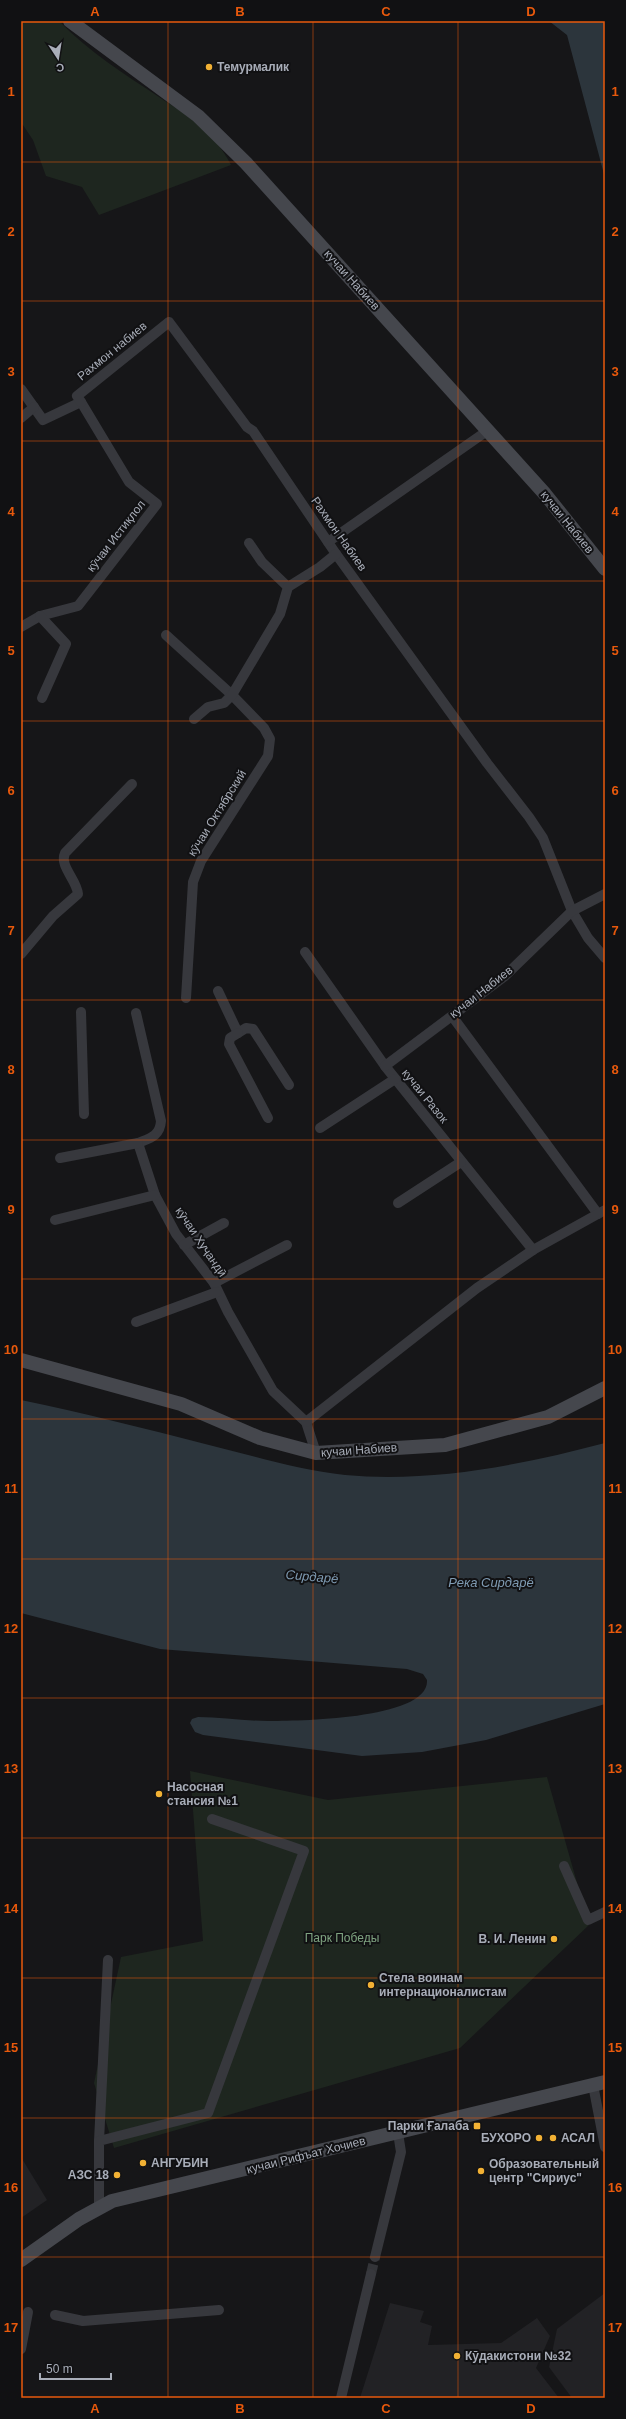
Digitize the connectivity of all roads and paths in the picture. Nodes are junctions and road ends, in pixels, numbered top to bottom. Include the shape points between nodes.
1 (70, 21) edge
2 (169, 322) joint
3 (21, 389) edge
4 (81, 402) junction
5 (34, 407) junction
6 (21, 418) edge
7 (487, 431) junction
8 (328, 542) junction
9 (249, 543) dead end
10 (336, 554) junction
11 (605, 569) edge
12 (288, 587) junction
13 (40, 616) junction
14 (21, 627) edge
15 (166, 635) dead end
16 (232, 695) junction
17 (42, 698) dead end
18 (194, 719) dead end
19 (132, 784) dead end
20 (605, 894) edge
21 (572, 911) junction
22 (305, 952) dead end
23 (21, 954) edge
24 (605, 958) edge
25 (218, 991) dead end
26 (186, 998) dead end
27 (81, 1012) dead end
28 (136, 1013) dead end
29 (452, 1016) junction
30 (238, 1033) junction
31 (385, 1066) junction
32 (395, 1080) junction
33 (289, 1085) dead end
34 (84, 1114) dead end
35 (268, 1118) dead end
36 (320, 1128) dead end
37 (138, 1143) junction
38 (60, 1158) dead end
39 (460, 1162) junction
40 (155, 1195) junction
41 (398, 1203) dead end
42 (601, 1212) edge
43 (56, 1220) dead end
44 (224, 1223) dead end
45 (184, 1245) junction
46 (288, 1245) dead end
47 (532, 1250) junction
48 (216, 1288) junction
49 (136, 1322) dead end
50 (21, 1360) edge
51 (605, 1388) edge
52 (306, 1422) junction
53 (316, 1453) junction
54 (212, 1819) dead end
55 (564, 1866) dead end
56 (605, 1912) edge
57 (108, 1960) dead end
58 (599, 2084) edge
59 (398, 2132) junction
60 (99, 2141) junction
61 (605, 2147) edge
62 (99, 2207) junction
63 (375, 2257) tunnel mouth
64 (21, 2260) edge
65 (371, 2274) tunnel mouth
66 (219, 2310) dead end
67 (28, 2312) dead end
68 (55, 2315) dead end
69 (21, 2349) edge
70 (341, 2398) edge

1 - 7 main road, кучаи Набиев via 198,116 246,163
2 - 4 street, Рахмон набиев via 77,396
2 - 8 street, Рахмон Набиев via 247,427 253,431
3 - 5 street
4 - 5 street via 43,420
4 - 13 street, кӯчаи Истиқлол via 128,482 157,504 78,606
5 - 6 street
7 - 8 street
7 - 11 main road, кучаи Набиев via 545,494
8 - 10 street, Рахмон Набиев
9 - 12 street via 262,562
10 - 12 street
10 - 21 street, Рахмон Набиев via 543,838
12 - 16 street via 280,614
13 - 14 street, кӯчаи Истиқлол
13 - 17 street via 66,644
15 - 16 street
16 - 18 street via 224,703 208,707
16 - 26 street, кӯчаи Октябрский via 264,728 270,739 268,756 202,861 193,882
19 - 23 street via 65,853 64,862 78,888 78,894 53,916
20 - 21 street, кучаи Набиев
21 - 24 street via 588,938
21 - 29 street, кучаи Набиев via 505,976
22 - 31 street, кучаи Разок
25 - 30 street
27 - 34 street
28 - 37 street via 161,1121 160,1129 155,1135
29 - 31 street, кучаи Набиев
29 - 42 street
30 - 33 street via 246,1028 253,1029
30 - 35 street via 230,1038 229,1044
31 - 32 street, кучаи Разок
32 - 36 street
32 - 39 street, кучаи Разок
37 - 38 street
37 - 40 street, кӯчаи Хуҷандӣ
39 - 41 street
39 - 47 street, кучаи Разок
40 - 43 street
40 - 45 street, кӯчаи Хуҷандӣ
42 - 47 street
44 - 45 street
45 - 48 street, кӯчаи Хуҷандӣ
46 - 48 street
47 - 52 street via 477,1288
48 - 49 street
48 - 52 street, кӯчаи Хуҷандӣ via 273,1391
50 - 53 main road, кучаи Набиев via 181,1404 260,1438
51 - 53 main road, кучаи Набиев via 548,1417 445,1445
52 - 53 street, кӯчаи Хуҷандӣ
54 - 60 street via 304,1852 208,2113
55 - 56 street via 588,1920
57 - 60 street
58 - 59 main road, кучаи Рифъат Хочиев
58 - 61 street
59 - 62 main road, кучаи Рифъат Хочиев via 112,2201
59 - 63 street via 401,2152
60 - 62 street
62 - 64 main road, кучаи Рифъат Хочиев
65 - 70 street
66 - 68 street via 83,2321
67 - 69 street

